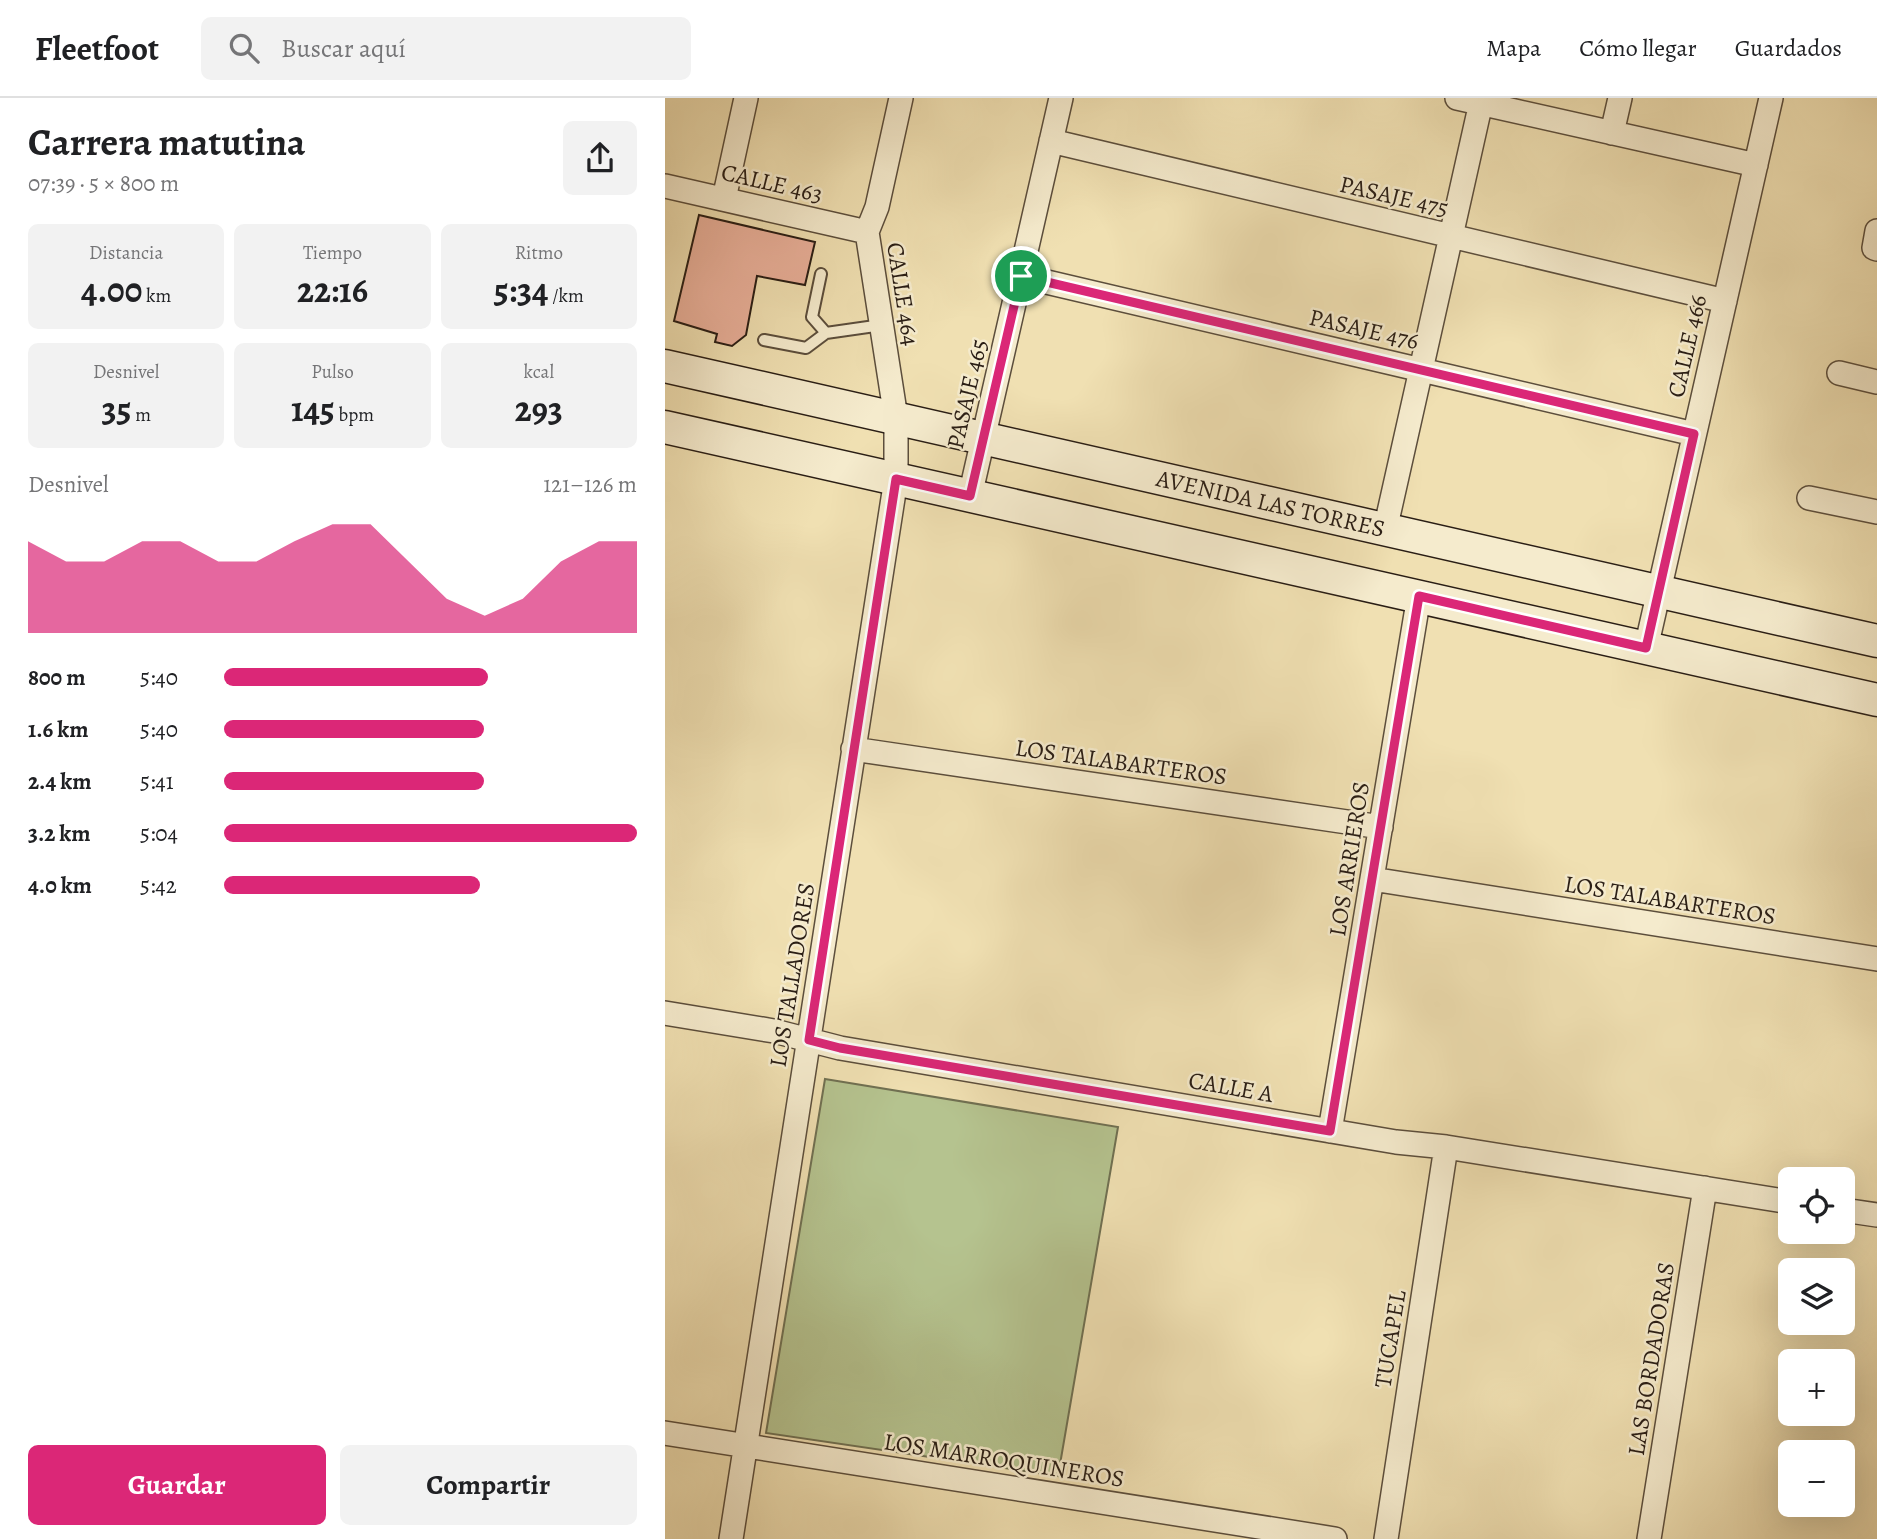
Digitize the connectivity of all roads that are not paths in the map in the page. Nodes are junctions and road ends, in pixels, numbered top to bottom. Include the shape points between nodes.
1 (746, 98) edge
2 (901, 98) edge
3 (1061, 98) edge
4 (1457, 98) edge
5 (1620, 98) edge
6 (1771, 98) edge
7 (1481, 101) edge
8 (1612, 133) junction
9 (1051, 141) junction
10 (1756, 165) junction
11 (665, 186) edge
12 (723, 199) junction
13 (1877, 231) edge
14 (867, 232) junction
15 (1451, 236) junction
16 (1877, 249) edge
17 (821, 274) dead end
18 (1021, 276) junction
19 (1725, 301) junction
20 (882, 325) junction
21 (826, 333) junction
22 (764, 340) dead end
23 (665, 366) edge
24 (1421, 370) junction
25 (1839, 373) dead end
26 (1877, 382) edge
27 (896, 418) junction
28 (665, 427) edge
29 (1694, 434) junction
30 (984, 439) junction
31 (896, 479) junction
32 (970, 496) junction
33 (1809, 498) dead end
34 (1877, 512) edge
35 (1385, 530) junction
36 (1658, 592) junction
37 (1419, 596) junction
38 (1877, 641) edge
39 (1646, 648) junction
40 (1877, 700) edge
41 (853, 749) junction
42 (1381, 827) junction
43 (1372, 879) junction
44 (1877, 959) edge
45 (665, 1013) edge
46 (809, 1040) junction
47 (1330, 1131) junction
48 (1446, 1147) junction
49 (1705, 1188) junction
50 (1778, 1200) edge
51 (1855, 1212) edge
52 (1877, 1215) edge
53 (665, 1433) edge
54 (746, 1446) junction
55 (731, 1539) edge
56 (1335, 1539) edge
57 (1386, 1539) edge
58 (1649, 1539) edge

1 - 12 street
2 - 14 street, CALLE 464 via 877,207
3 - 9 street, PASAJE 465
4 - 7 street
5 - 8 street
6 - 10 street, CALLE 466
7 - 8 street
7 - 15 street
8 - 10 street
9 - 15 street, PASAJE 475
9 - 18 street, PASAJE 465
10 - 19 street, CALLE 466
11 - 12 street, CALLE 463
12 - 14 street, CALLE 463
13 - 16 street
14 - 20 street, CALLE 464
15 - 19 street, PASAJE 475
15 - 24 street
17 - 21 lane via 812,317
18 - 24 street, PASAJE 476
18 - 30 street, PASAJE 465
19 - 29 street, CALLE 466
20 - 21 lane
20 - 27 street, CALLE 464
21 - 22 lane via 806,348
23 - 27 main road, AVENIDA LAS TORRES
24 - 29 street, PASAJE 476
24 - 35 street
25 - 26 street
27 - 30 main road, AVENIDA LAS TORRES
27 - 31 street, LOS TALLADORES
28 - 31 main road
29 - 36 street, CALLE 466
30 - 32 street, PASAJE 465
30 - 35 main road, AVENIDA LAS TORRES
31 - 32 main road
31 - 41 street, LOS TALLADORES
32 - 37 main road
33 - 34 street
35 - 36 main road, AVENIDA LAS TORRES
36 - 38 main road, AVENIDA LAS TORRES
36 - 39 street, CALLE 466
37 - 39 main road
37 - 42 street, LOS ARRIEROS
39 - 40 main road
41 - 42 street, LOS TALABARTEROS
41 - 46 street, LOS TALLADORES
42 - 43 street, LOS ARRIEROS
43 - 44 street, LOS TALABARTEROS
43 - 47 street, LOS ARRIEROS
45 - 46 street, CALLE A
46 - 47 street, CALLE A
46 - 54 street, LOS TALLADORES
47 - 48 street, CALLE A
48 - 49 street, CALLE A
48 - 57 street, TUCAPEL
49 - 50 street, CALLE A
49 - 58 street, LAS BORDADORAS
51 - 52 street
53 - 54 street, LOS MARROQUINEROS
54 - 55 street, LOS TALLADORES
54 - 56 street, LOS MARROQUINEROS

